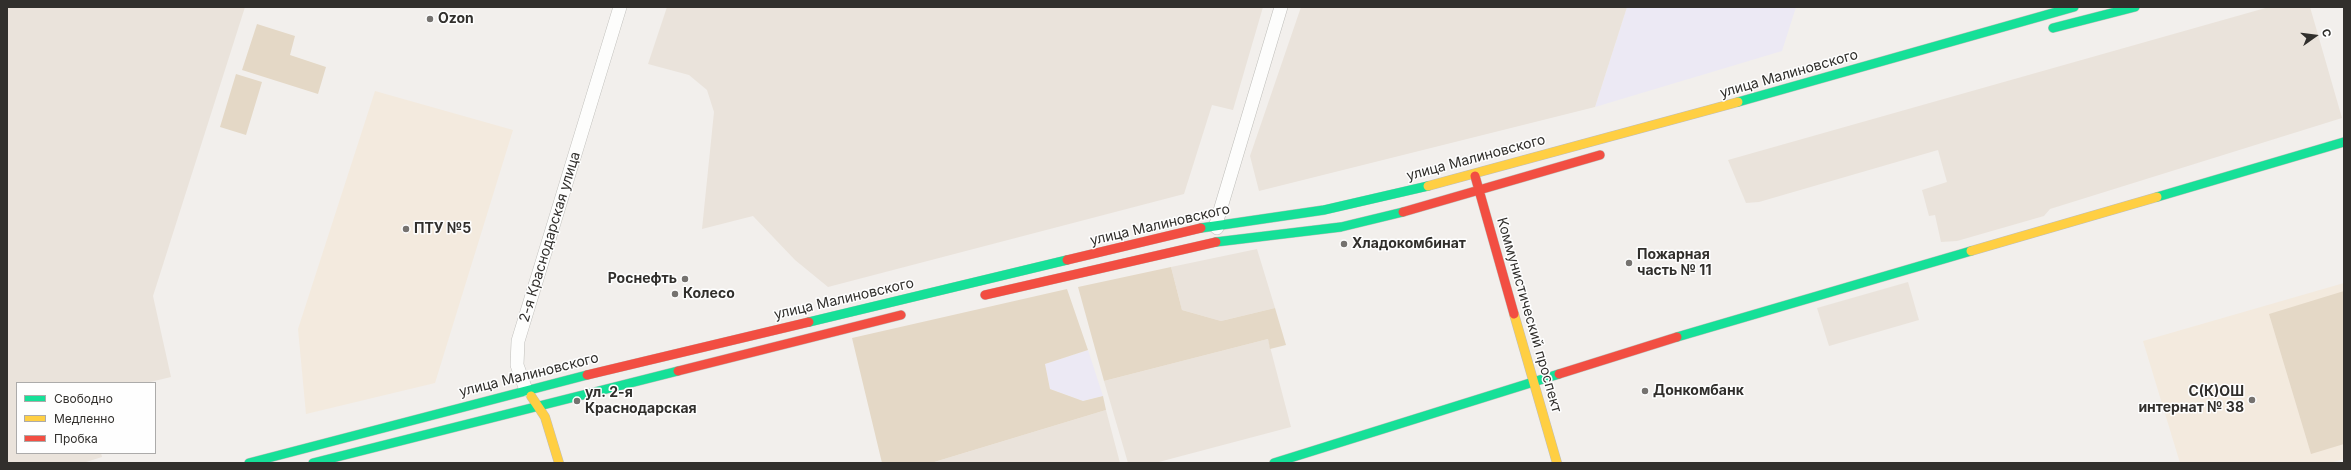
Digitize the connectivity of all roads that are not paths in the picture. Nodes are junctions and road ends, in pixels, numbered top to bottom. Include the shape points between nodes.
1 (620, 7) edge
2 (1281, 7) edge
3 (2074, 7) edge
4 (2135, 7) edge
5 (2043, 30) dead end
6 (2344, 142) edge
7 (1606, 153) dead end
8 (1474, 174) junction
9 (1478, 189) junction
10 (1216, 224) junction
11 (1220, 242) junction
12 (974, 298) dead end
13 (912, 312) dead end
14 (1534, 382) junction
15 (526, 390) junction
16 (538, 405) junction
17 (249, 463) edge
18 (313, 463) edge
19 (559, 463) edge
20 (1274, 463) edge
21 (1557, 463) edge

1 - 15 street, 2-я Краснодарская улица via 518,341 517,365
2 - 10 street
3 - 8 main road, улица Малиновского
4 - 5 main road
6 - 14 main road via 1696,331
7 - 9 main road, улица Малиновского
8 - 9 main road, Коммунистический проспект
8 - 10 main road, улица Малиновского via 1324,210
9 - 11 main road, улица Малиновского via 1416,209 1341,226
9 - 14 main road, Коммунистический проспект
10 - 11 street
10 - 15 main road, улица Малиновского
11 - 12 main road, улица Малиновского
13 - 16 main road, улица Малиновского
14 - 20 main road
14 - 21 main road, Коммунистический проспект
15 - 16 main road, 2-я Краснодарская улица
15 - 17 main road, улица Малиновского
16 - 18 main road, улица Малиновского
16 - 19 main road, 2-я Краснодарская улица via 545,417

